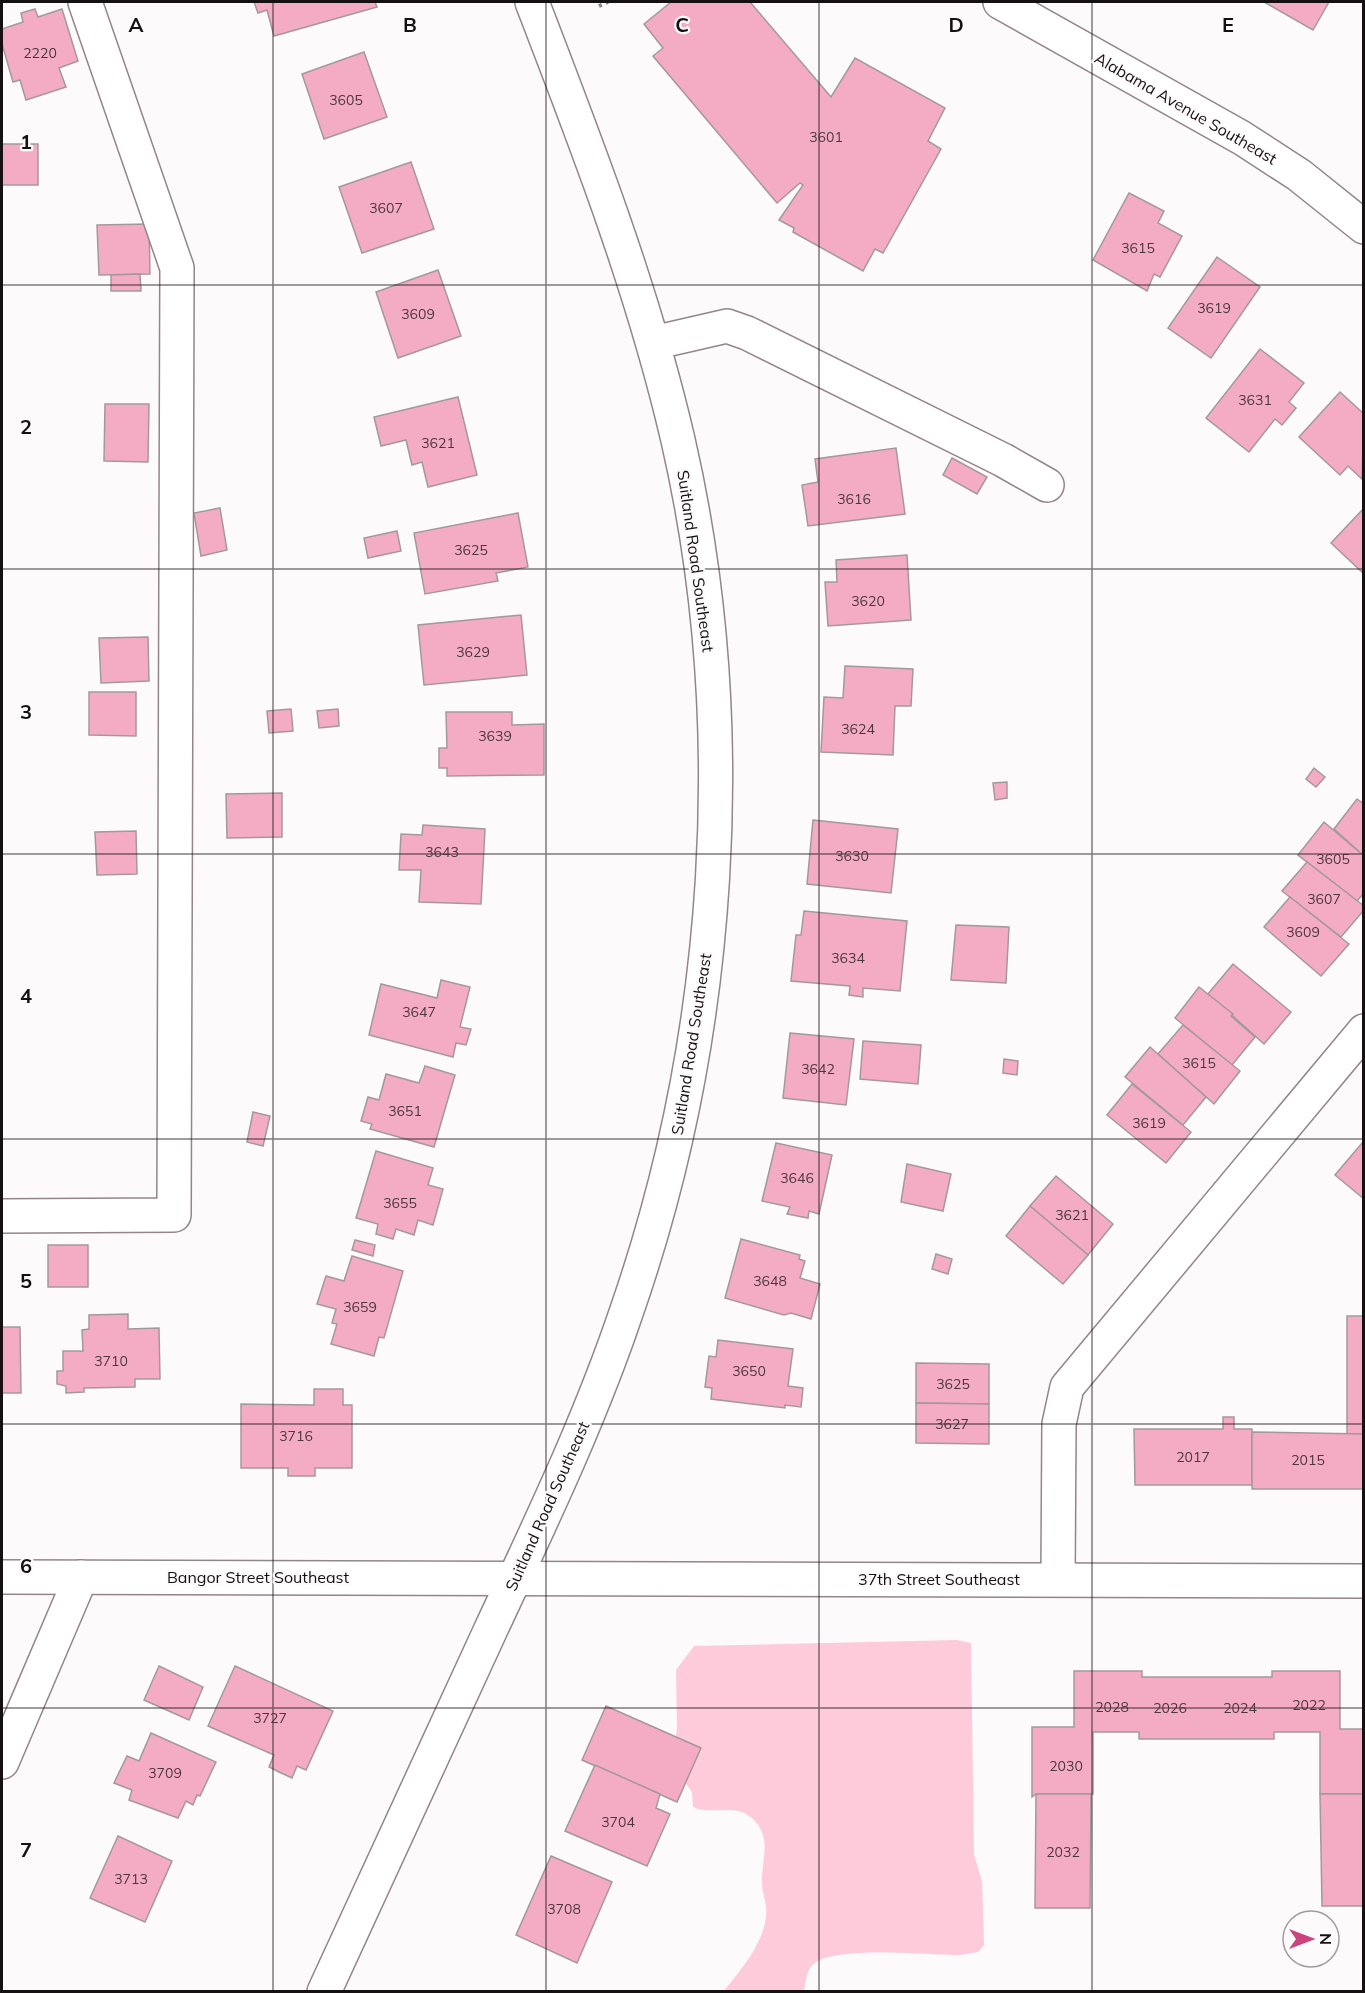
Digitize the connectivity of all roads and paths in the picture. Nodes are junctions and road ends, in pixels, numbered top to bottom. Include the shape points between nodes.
1 (85, 2) edge
2 (532, 2) edge
3 (542, 2) edge
4 (608, 2) edge
5 (1000, 2) edge
6 (599, 6) dead end
7 (551, 50) junction
8 (1364, 227) edge
9 (653, 343) junction
10 (1047, 485) dead end
11 (1364, 1031) edge
12 (2, 1216) edge
13 (2, 1577) edge
14 (81, 1577) junction
15 (515, 1578) junction
16 (1058, 1578) junction
17 (1364, 1581) edge
18 (2, 1762) edge
19 (324, 1992) edge

1 - 12 main road via 177,268 174,1215
2 - 7 main road, Suitland Road Southeast
3 - 7 main road, Suitland Road Southeast
4 - 6 path
5 - 8 main road, Alabama Avenue Southeast via 1261,150
7 - 9 main road, Suitland Road Southeast via 598,175
9 - 10 main road via 727,326 747,333 1003,459
9 - 15 main road, Suitland Road Southeast via 680,447 711,675 714,801 703,987 671,1161 629,1306 586,1422
11 - 16 main road via 1067,1387 1059,1424
13 - 14 main road, Bangor Street Southeast
14 - 15 main road, Bangor Street Southeast
14 - 18 main road
15 - 16 main road, 37th Street Southeast
15 - 19 main road, Suitland Road Southeast
16 - 17 main road, 37th Street Southeast

